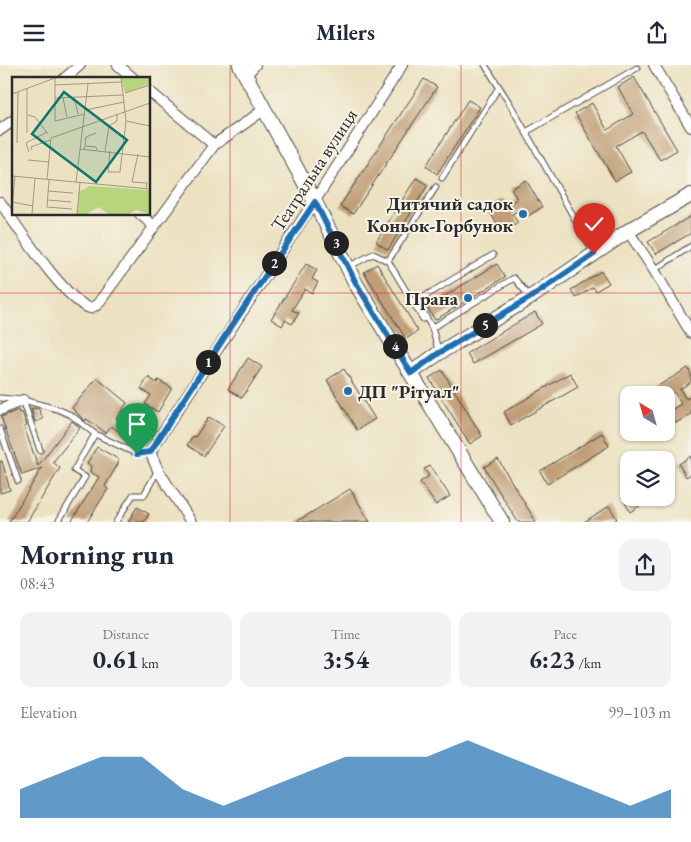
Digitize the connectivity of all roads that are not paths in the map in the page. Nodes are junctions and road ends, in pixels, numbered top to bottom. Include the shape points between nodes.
1 (80, 65) edge
2 (118, 65) edge
3 (402, 65) edge
4 (485, 65) edge
5 (654, 65) edge
6 (247, 68) edge
7 (637, 68) dead end
8 (66, 77) edge
9 (132, 77) edge
10 (499, 87) junction
11 (150, 92) edge
12 (265, 109) junction
13 (12, 122) edge
14 (691, 127) edge
15 (0, 131) edge
16 (526, 132) junction
17 (214, 145) junction
18 (442, 178) dead end
19 (436, 187) dead end
20 (691, 195) edge
21 (0, 202) edge
22 (315, 202) junction
23 (141, 215) edge
24 (154, 226) junction
25 (628, 231) junction
26 (691, 246) edge
27 (594, 254) junction
28 (493, 255) dead end
29 (388, 261) junction
30 (348, 267) junction
31 (654, 269) junction
32 (531, 297) junction
33 (422, 319) dead end
34 (689, 327) edge
35 (432, 328) junction
36 (439, 353) junction
37 (411, 373) junction
38 (0, 398) edge
39 (23, 401) junction
40 (0, 409) edge
41 (0, 429) edge
42 (95, 434) junction
43 (40, 450) dead end
44 (150, 452) junction
45 (158, 470) junction
46 (18, 481) dead end
47 (58, 522) edge
48 (116, 522) edge
49 (191, 522) edge
50 (502, 522) edge

1 - 8 street
2 - 9 street
3 - 22 street, Театральна вулиця
4 - 10 lane
5 - 14 street
6 - 12 street
7 - 16 lane
10 - 16 lane
10 - 18 lane
11 - 17 street
12 - 17 street
12 - 22 street
13 - 15 street
16 - 27 lane
17 - 24 street
19 - 29 lane
20 - 25 street
21 - 24 street via 62,286 82,306 90,308 97,305
22 - 30 street
22 - 44 street, Театральна вулиця
23 - 24 street
25 - 27 street
25 - 31 street
26 - 31 lane
27 - 32 street
28 - 35 lane via 417,301
29 - 30 lane via 373,254
29 - 33 lane
30 - 37 street
31 - 34 street
32 - 35 lane via 514,278
32 - 36 street
35 - 36 lane
36 - 37 street
37 - 50 street
38 - 39 lane
39 - 40 street
39 - 42 lane via 71,415
39 - 43 lane
41 - 46 lane
42 - 44 lane via 137,454
42 - 47 lane via 74,470 85,477
44 - 45 street
45 - 48 lane via 144,495 133,495
45 - 49 street

